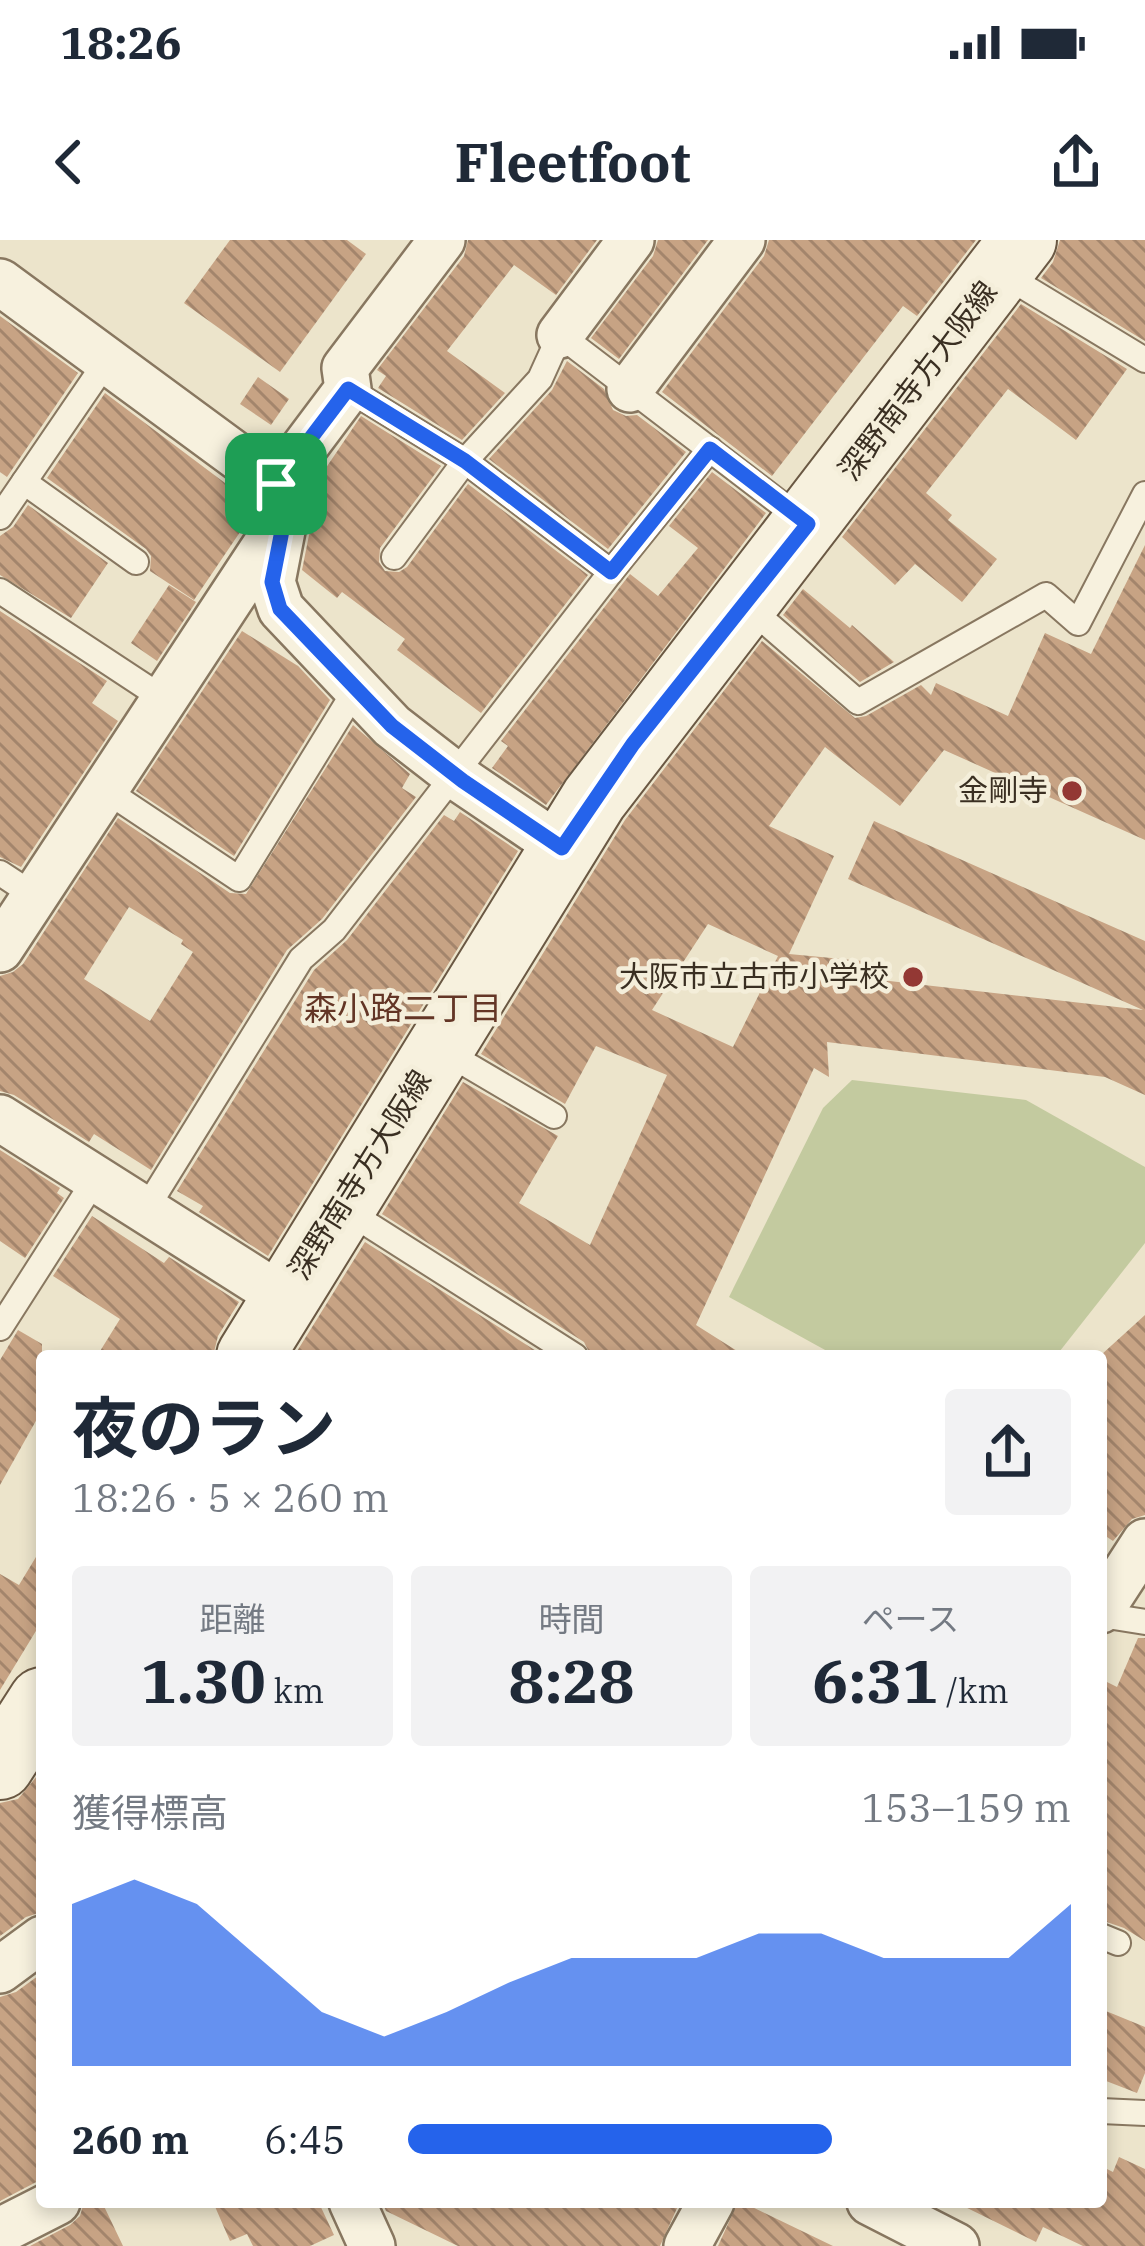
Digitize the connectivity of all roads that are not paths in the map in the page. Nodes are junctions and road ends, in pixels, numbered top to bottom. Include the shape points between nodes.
1 (442, 240) edge
2 (631, 240) edge
3 (742, 240) edge
4 (1012, 256) edge
5 (0, 282) edge
6 (560, 335) junction
7 (1145, 360) edge
8 (106, 362) junction
9 (348, 389) junction
10 (630, 389) junction
11 (710, 449) junction
12 (465, 461) junction
13 (24, 482) junction
14 (1145, 494) edge
15 (280, 501) junction
16 (0, 517) edge
17 (808, 524) junction
18 (394, 557) dead end
19 (136, 562) dead end
20 (611, 572) junction
21 (0, 591) edge
22 (744, 603) junction
23 (356, 688) junction
24 (164, 699) junction
25 (457, 773) junction
26 (104, 789) junction
27 (562, 848) junction
28 (17, 884) edge
29 (0, 949) edge
30 (439, 1049) junction
31 (554, 1116) dead end
32 (0, 1118) edge
33 (96, 1178) junction
34 (340, 1207) junction
35 (146, 1210) junction
36 (284, 1298) junction
37 (0, 1328) edge
38 (254, 1350) edge
39 (566, 1350) edge
40 (1145, 1541) edge
41 (1111, 1608) edge
42 (32, 1705) edge
43 (0, 1766) edge
44 (36, 1943) edge
45 (0, 1970) edge
46 (1107, 2110) edge
47 (1145, 2113) edge
48 (45, 2208) edge
49 (355, 2208) edge
50 (708, 2208) edge
51 (882, 2221) edge
52 (0, 2231) edge
53 (371, 2246) edge
54 (687, 2246) edge
55 (956, 2246) edge

1 - 9 street via 345,368
2 - 6 street
3 - 10 street
4 - 7 lane
4 - 17 main road, 深野南寺方大阪線
5 - 8 street
6 - 10 lane
6 - 12 lane via 540,379
8 - 13 lane
8 - 15 street
9 - 12 lane
9 - 15 street
10 - 11 lane
11 - 17 lane
11 - 20 lane
12 - 18 lane
12 - 20 lane
13 - 16 lane
13 - 19 lane
14 - 22 lane via 1078,623 1046,595 858,702
15 - 23 street via 272,582 280,609
15 - 24 street
17 - 22 main road, 深野南寺方大阪線
20 - 25 lane
21 - 24 lane
22 - 27 main road, 深野南寺方大阪線
23 - 25 street
23 - 26 lane via 239,879
24 - 26 street
25 - 27 street
25 - 35 lane via 334,930 301,959
26 - 28 street
27 - 30 main road, 深野南寺方大阪線
28 - 29 street
30 - 31 lane
30 - 34 main road, 深野南寺方大阪線
32 - 33 street
33 - 35 street
33 - 37 lane
34 - 36 main road, 深野南寺方大阪線
34 - 39 lane
35 - 36 street
36 - 38 main road, 深野南寺方大阪線
40 - 41 street
42 - 43 main road
44 - 45 street
46 - 47 lane
48 - 52 street
49 - 53 street
50 - 54 street
51 - 55 street

